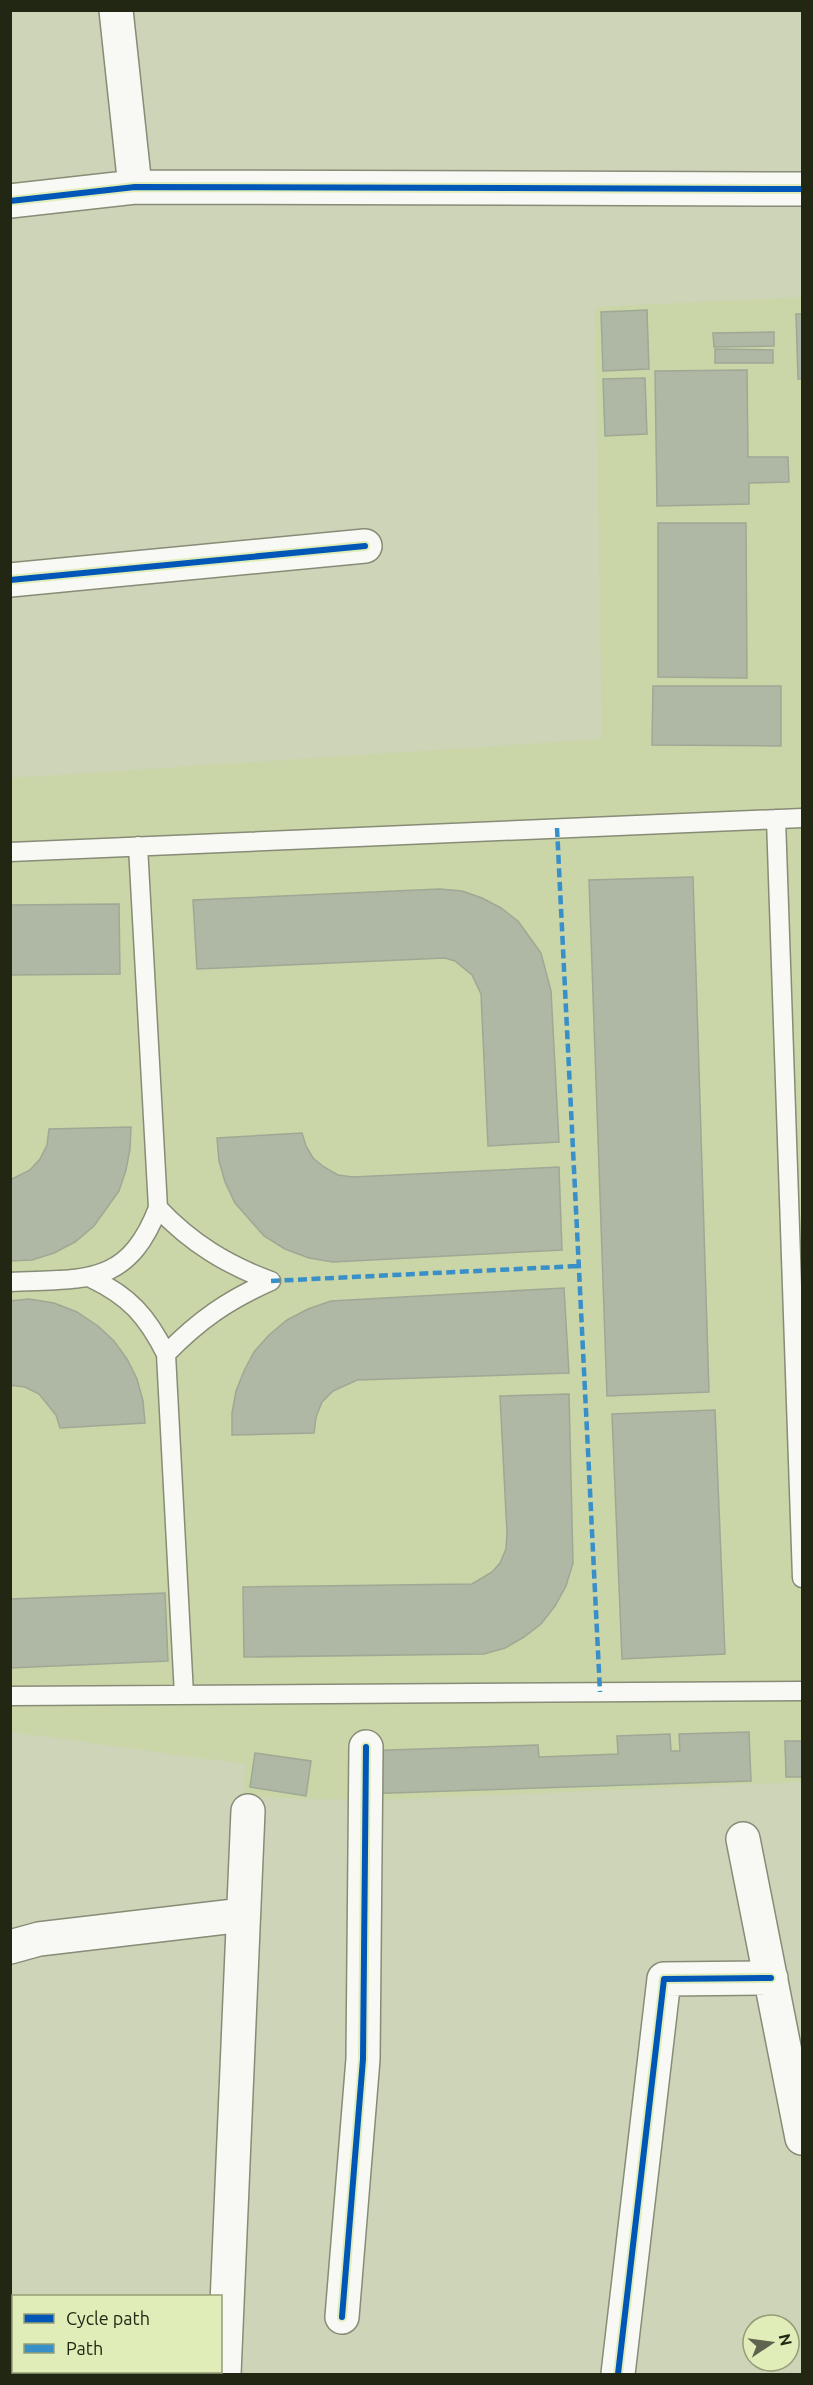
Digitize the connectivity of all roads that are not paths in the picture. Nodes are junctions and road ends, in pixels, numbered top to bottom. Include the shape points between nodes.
1 (116, 10) edge
2 (135, 187) junction
3 (802, 189) edge
4 (10, 201) edge
5 (365, 546) dead end
6 (10, 580) edge
7 (802, 818) edge
8 (777, 819) junction
9 (138, 846) junction
10 (10, 852) edge
11 (158, 1208) junction
12 (91, 1278) junction
13 (10, 1282) edge
14 (165, 1354) junction
15 (802, 1578) edge
16 (802, 1691) edge
17 (184, 1695) junction
18 (10, 1696) edge
19 (366, 1747) dead end
20 (248, 1811) dead end
21 (743, 1839) dead end
22 (243, 1915) junction
23 (10, 1947) edge
24 (771, 1978) junction
25 (802, 2138) edge
26 (342, 2317) dead end
27 (224, 2374) edge
28 (618, 2374) edge

1 - 2 street
2 - 3 street
2 - 4 street
5 - 6 street
7 - 8 lane
8 - 9 lane
8 - 15 lane
9 - 10 lane
9 - 11 lane
11 - 12 lane via 143,1241 131,1254
11 - 14 lane via 213,1255 271,1281 212,1311
12 - 13 lane
12 - 14 lane via 124,1296 138,1310 154,1330
14 - 17 lane
16 - 17 lane
17 - 18 lane
19 - 26 street via 363,2059
20 - 22 street
21 - 24 street
22 - 23 street via 39,1939
22 - 27 street
24 - 25 street
24 - 28 street via 664,1979

